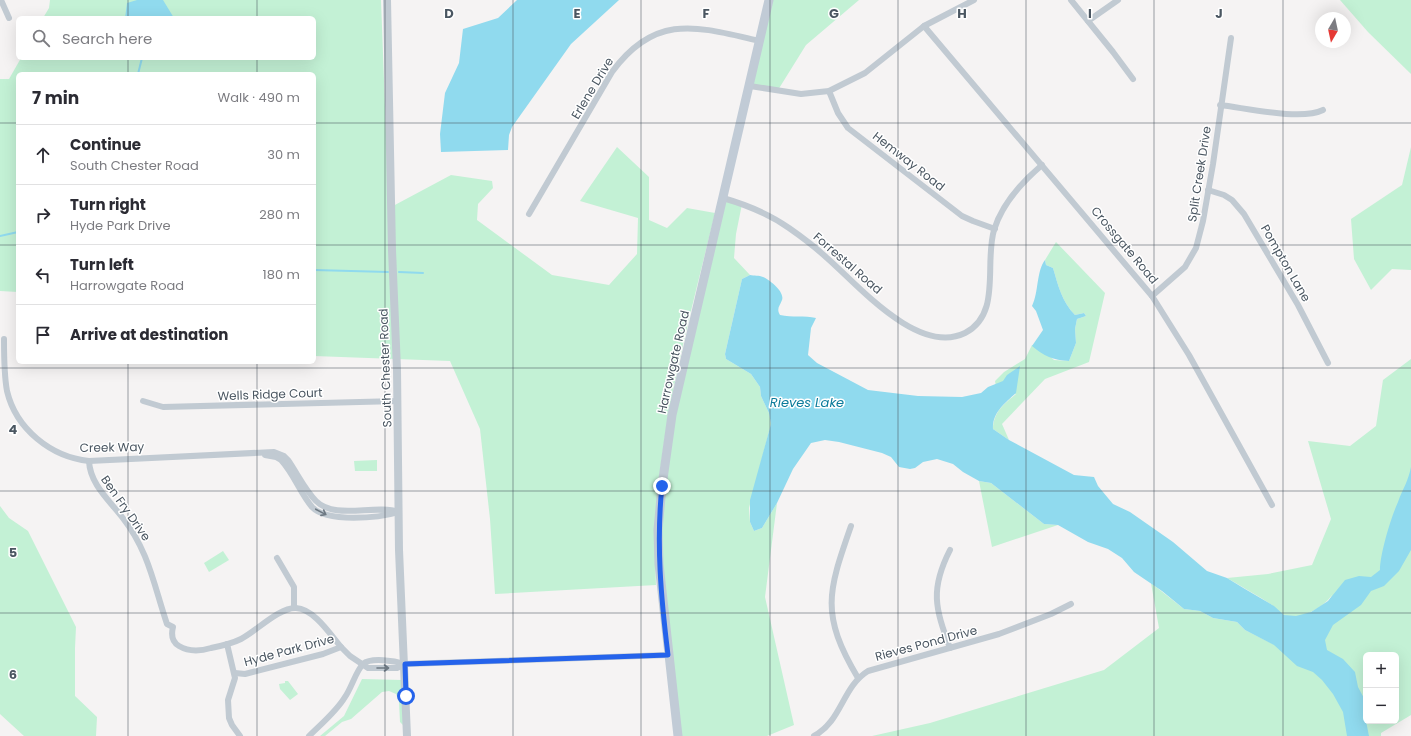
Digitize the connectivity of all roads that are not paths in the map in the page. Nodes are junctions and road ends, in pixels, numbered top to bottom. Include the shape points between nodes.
1 (0, 0) edge
2 (387, 0) edge
3 (769, 0) edge
4 (974, 0) edge
5 (1071, 0) edge
6 (1118, 0) edge
7 (9, 18) dead end
8 (1088, 21) junction
9 (924, 26) junction
10 (1231, 38) dead end
11 (760, 41) junction
12 (1133, 79) dead end
13 (750, 86) junction
14 (829, 91) junction
15 (1220, 105) junction
16 (1323, 110) dead end
17 (1042, 166) junction
18 (1208, 190) junction
19 (723, 198) junction
20 (529, 214) dead end
21 (995, 229) junction
22 (1152, 296) junction
23 (4, 339) dead end
24 (1328, 363) dead end
25 (143, 401) dead end
26 (398, 401) junction
27 (88, 461) junction
28 (1272, 505) dead end
29 (399, 512) junction
30 (851, 526) dead end
31 (950, 550) dead end
32 (277, 558) dead end
33 (1071, 604) dead end
34 (294, 608) junction
35 (227, 644) junction
36 (341, 646) junction
37 (950, 648) junction
38 (668, 655) junction
39 (405, 664) junction
40 (362, 665) junction
41 (235, 673) junction
42 (858, 678) junction
43 (240, 736) edge
44 (309, 736) edge
45 (407, 736) edge
46 (678, 736) edge
47 (814, 736) edge

1 - 7 street
2 - 26 street, South Chester Road
3 - 11 main road, Harrowgate Road
4 - 9 street
5 - 8 street
6 - 8 street
8 - 12 street
9 - 14 street via 865,73
9 - 17 street, Crossgate Road
10 - 15 street, Split Creek Drive
11 - 13 main road, Harrowgate Road
11 - 20 street, Erlene Drive via 688,27 664,31 639,44 612,72
13 - 14 street via 801,94
13 - 19 main road, Harrowgate Road
14 - 21 street, Hemway Road via 838,113 848,128 962,216
15 - 16 street via 1310,114
15 - 18 street, Split Creek Drive
17 - 21 street via 1031,174 1014,194
17 - 22 street, Crossgate Road
18 - 22 street, Split Creek Drive via 1201,228 1192,257 1185,267
18 - 24 street, Pompton Lane via 1232,200 1244,214 1298,305
19 - 21 street, Forrestal Road via 751,207 777,220 823,254 869,297 916,330 937,337 958,336 978,324 986,311 990,297 990,249
19 - 38 main road, Harrowgate Road via 672,415 662,486 658,530 659,564
22 - 28 street, Crossgate Road via 1186,349
23 - 27 street, Creek Way via 7,391 20,420 32,434 56,452
25 - 26 street, Wells Ridge Court via 163,407
26 - 29 street, South Chester Road
27 - 29 street, Creek Way via 254,454 272,456 281,460 311,506 323,514 338,517 388,515
27 - 35 street, Ben Fry Drive via 91,477 123,518 142,550 156,583 167,624 173,627 172,636 176,644 187,650 203,650
29 - 39 street, South Chester Road
30 - 42 street via 832,584 830,607 837,637
31 - 37 street via 938,576 936,596
32 - 34 street via 294,587
33 - 37 street, Rieves Pond Drive via 1004,632
34 - 35 street, Ben Fry Drive via 284,610 242,638
34 - 36 street via 313,616
35 - 41 street
36 - 40 street, Hyde Park Drive
36 - 41 street, Hyde Park Drive via 323,654 245,674
37 - 42 street, Rieves Pond Drive via 875,668
38 - 39 street
38 - 46 main road, Harrowgate Road
39 - 40 street via 396,668 368,668
39 - 45 street, South Chester Road
40 - 44 street via 345,698
41 - 43 street, Hyde Park Drive via 228,706 232,725
42 - 47 street, Rieves Pond Drive via 849,689 834,719

